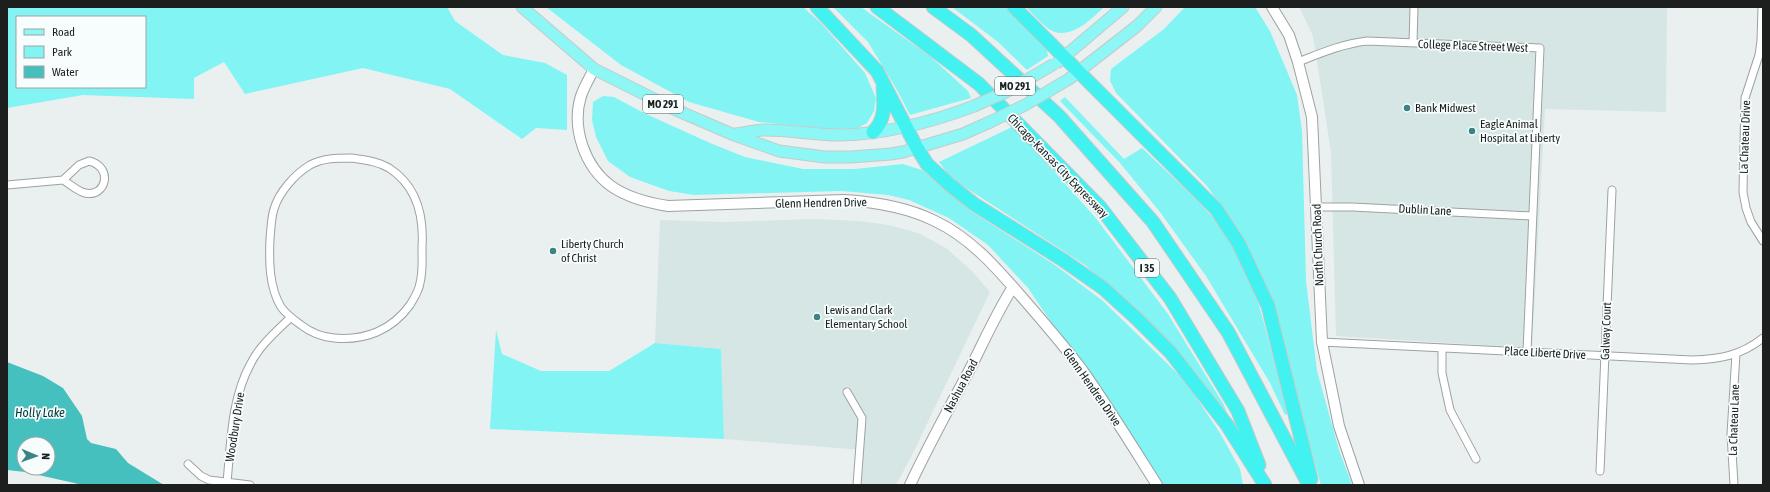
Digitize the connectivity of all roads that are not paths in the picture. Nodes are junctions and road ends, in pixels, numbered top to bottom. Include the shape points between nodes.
1 (522, 7) edge
2 (817, 7) edge
3 (877, 7) edge
4 (932, 7) edge
5 (1014, 7) edge
6 (1123, 7) edge
7 (1156, 7) edge
8 (1272, 7) edge
9 (1414, 7) edge
10 (1762, 7) edge
11 (1413, 43) junction
12 (1059, 61) junction
13 (1298, 62) junction
14 (594, 68) junction
15 (1074, 75) junction
16 (883, 81) junction
17 (906, 126) junction
18 (873, 132) junction
19 (734, 134) junction
20 (917, 148) junction
21 (63, 180) junction
22 (7, 186) edge
23 (1612, 190) dead end
24 (1317, 207) junction
25 (1532, 216) junction
26 (1763, 240) edge
27 (1013, 287) junction
28 (291, 317) junction
29 (1763, 338) edge
30 (1322, 342) junction
31 (1442, 348) junction
32 (1527, 352) junction
33 (1736, 354) junction
34 (1606, 356) junction
35 (847, 392) dead end
36 (1476, 459) dead end
37 (188, 464) dead end
38 (1600, 471) dead end
39 (226, 482) junction
40 (250, 485) edge
41 (857, 485) edge
42 (910, 485) edge
43 (1157, 485) edge
44 (1266, 485) edge
45 (1309, 485) edge
46 (1313, 485) edge
47 (1359, 485) edge
48 (1734, 485) edge

1 - 14 main road, MO 291
2 - 16 highway via 877,71
3 - 44 highway, Chicago-Kansas City Expressway / I 35 via 978,84 1100,207 1170,298 1238,412
4 - 45 highway, I 35 via 971,36 1059,116 1153,222 1228,332
5 - 12 highway
6 - 12 main road, MO 291
7 - 15 main road, MO 291 via 1137,26
8 - 13 street, North Church Road via 1289,35
9 - 11 street
10 - 26 street, La Chateau Drive via 1761,41 1745,98 1743,192 1751,222
11 - 13 street, College Place Street West via 1351,43
11 - 25 street, College Place Street West via 1540,48
12 - 15 highway
12 - 17 main road, MO 291, bridge via 1006,92 974,106
13 - 24 street, North Church Road via 1312,117
14 - 19 main road, MO 291 via 676,110
14 - 27 street, Glenn Hendren Drive via 581,96 578,112 580,142 598,173 611,186 627,195 668,206 844,200 893,206 935,221 951,230 980,253
15 - 20 main road, MO 291, bridge via 1025,105 990,122
15 - 46 highway via 1216,208 1240,244 1268,306
16 - 17 highway
16 - 18 highway via 884,112 881,122
17 - 18 main road, MO 291
17 - 20 highway
18 - 19 main road, MO 291 via 839,135 764,130
19 - 20 main road, MO 291 via 779,151 825,157 875,156
20 - 44 highway via 928,164 962,195 1103,288 1137,319 1171,353 1227,425
21 - 21 street via 81,192 91,193 100,189 105,174 99,165 89,161 79,165
21 - 22 street
23 - 34 street, Galway Court
24 - 25 street, Dublin Lane
24 - 30 street, North Church Road
25 - 32 street, College Place Street West
27 - 42 street, Nashua Road via 998,310
27 - 43 street, Glenn Hendren Drive via 1083,371
28 - 28 street via 305,328 333,338 346,339 370,335 392,325 403,315 416,296 422,271 422,218 414,194 399,176 388,168 376,162 351,158 326,159 300,172 285,189 274,209 270,268 281,307
28 - 39 street, Woodbury Drive via 267,341 251,363 238,396
29 - 33 street, Place Liberte Drive
30 - 31 street, Place Liberte Drive
30 - 47 street, North Church Road via 1339,426
31 - 32 street, Place Liberte Drive
31 - 36 street via 1442,373 1450,410
32 - 34 street, Place Liberte Drive
33 - 34 street, Place Liberte Drive via 1692,360
33 - 48 street, La Chateau Lane via 1731,434
34 - 38 street, Galway Court
35 - 41 street via 862,418
37 - 39 street via 209,480
39 - 40 street

